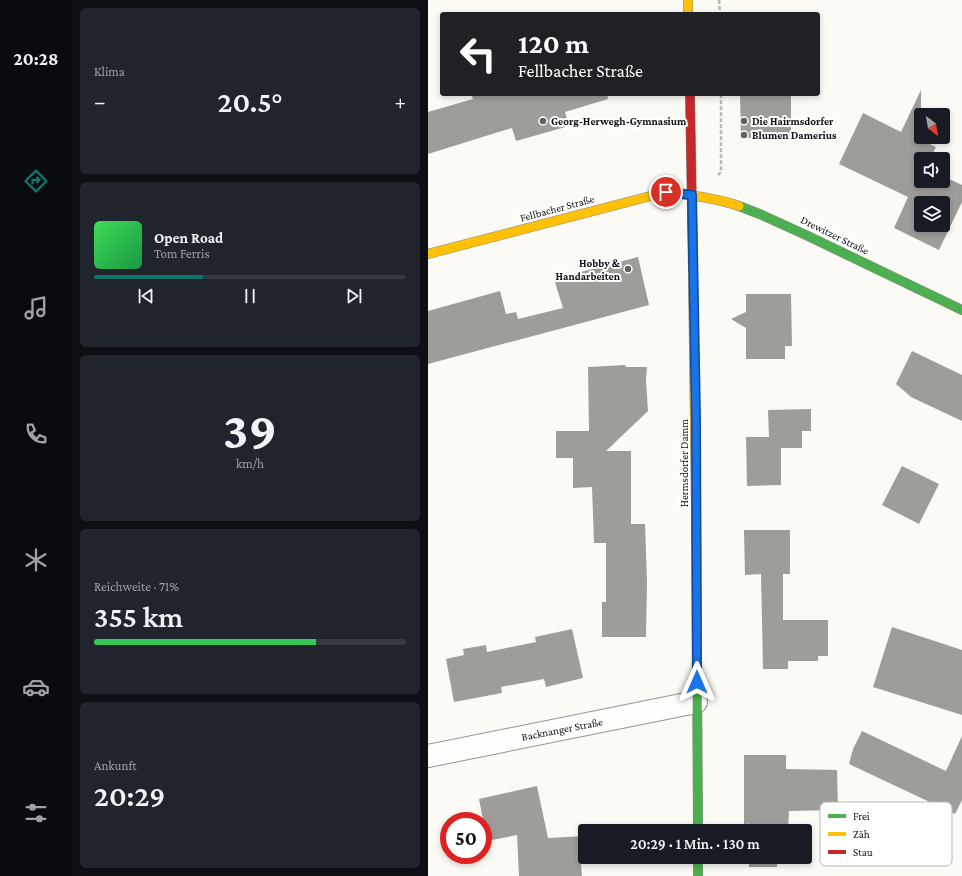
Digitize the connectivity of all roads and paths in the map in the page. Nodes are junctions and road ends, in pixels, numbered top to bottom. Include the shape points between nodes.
1 (688, 0) edge
2 (719, 0) edge
3 (688, 12) edge
4 (720, 12) edge
5 (690, 96) edge
6 (692, 195) junction
7 (428, 254) edge
8 (962, 310) edge
9 (696, 702) junction
10 (428, 756) edge
11 (698, 824) edge
12 (698, 864) edge
13 (698, 876) edge

1 - 3 main road
2 - 4 path
5 - 6 main road, Hermsdorfer Damm
6 - 7 main road, Fellbacher Straße via 666,192
6 - 8 main road, Drewitzer Straße via 727,202 762,215
6 - 9 main road, Hermsdorfer Damm via 696,421
9 - 10 street, Backnanger Straße
9 - 11 main road, Hermsdorfer Damm
12 - 13 main road

